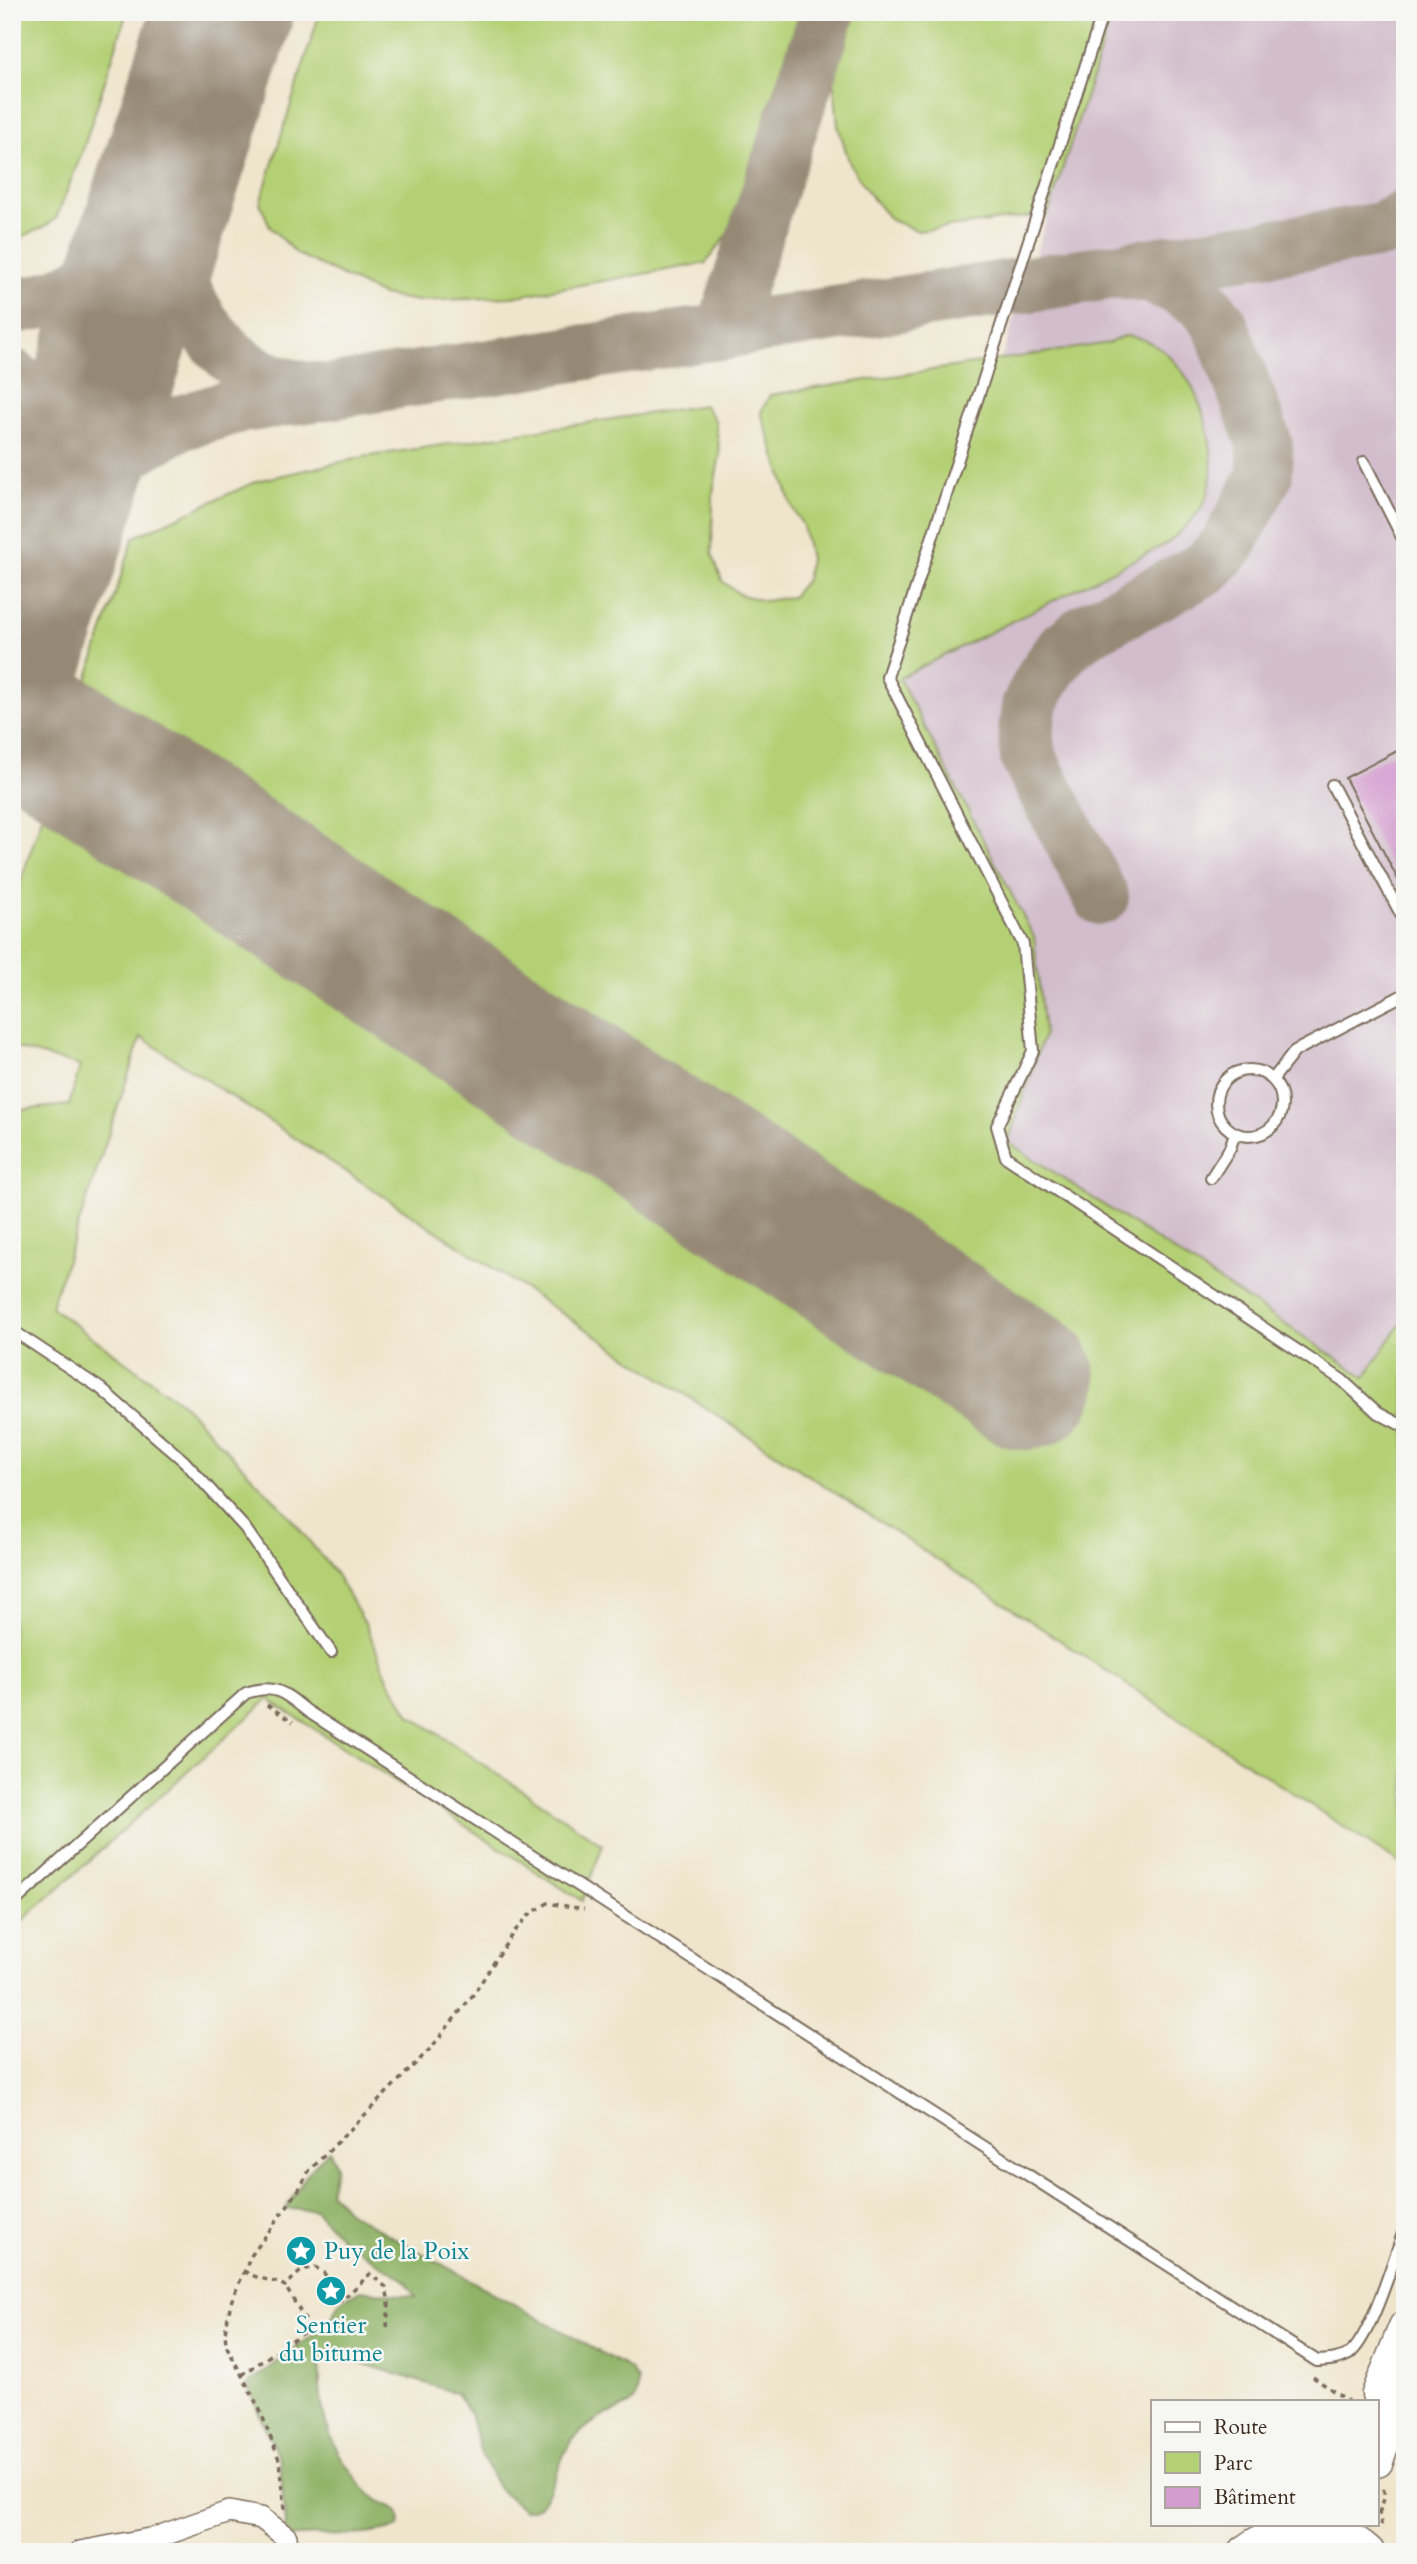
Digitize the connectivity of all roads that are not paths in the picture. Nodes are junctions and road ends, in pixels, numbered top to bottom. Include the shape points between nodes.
1 (1103, 12) edge
2 (1364, 462) dead end
3 (1405, 543) edge
4 (1332, 785) dead end
5 (1405, 922) edge
6 (1405, 994) edge
7 (1273, 1079) junction
8 (1235, 1133) junction
9 (1211, 1178) dead end
10 (12, 1330) edge
11 (1405, 1427) edge
12 (331, 1652) dead end
13 (12, 1905) edge
14 (1405, 2228) edge
15 (1405, 2327) edge
16 (1405, 2376) edge
17 (1375, 2400) edge
18 (1378, 2458) edge
19 (1309, 2526) edge
20 (1366, 2541) edge
21 (286, 2544) edge
22 (80, 2552) edge
23 (1244, 2552) edge

1 - 11 lane via 887,677 1023,944 1033,1051 996,1126 1006,1157 1342,1380 1378,1413
2 - 3 lane
4 - 5 lane
6 - 7 lane via 1295,1051
7 - 8 lane via 1283,1104 1275,1124 1257,1136
7 - 8 lane via 1248,1069 1221,1085 1216,1107 1219,1118
8 - 9 lane
10 - 12 lane via 100,1388 184,1461 246,1528
13 - 14 lane via 246,1693 259,1689 284,1692 1317,2361 1337,2360 1364,2337
15 - 17 main road
16 - 18 main road
19 - 20 main road
19 - 23 main road via 1263,2538
21 - 22 street via 261,2518 229,2512 155,2538

